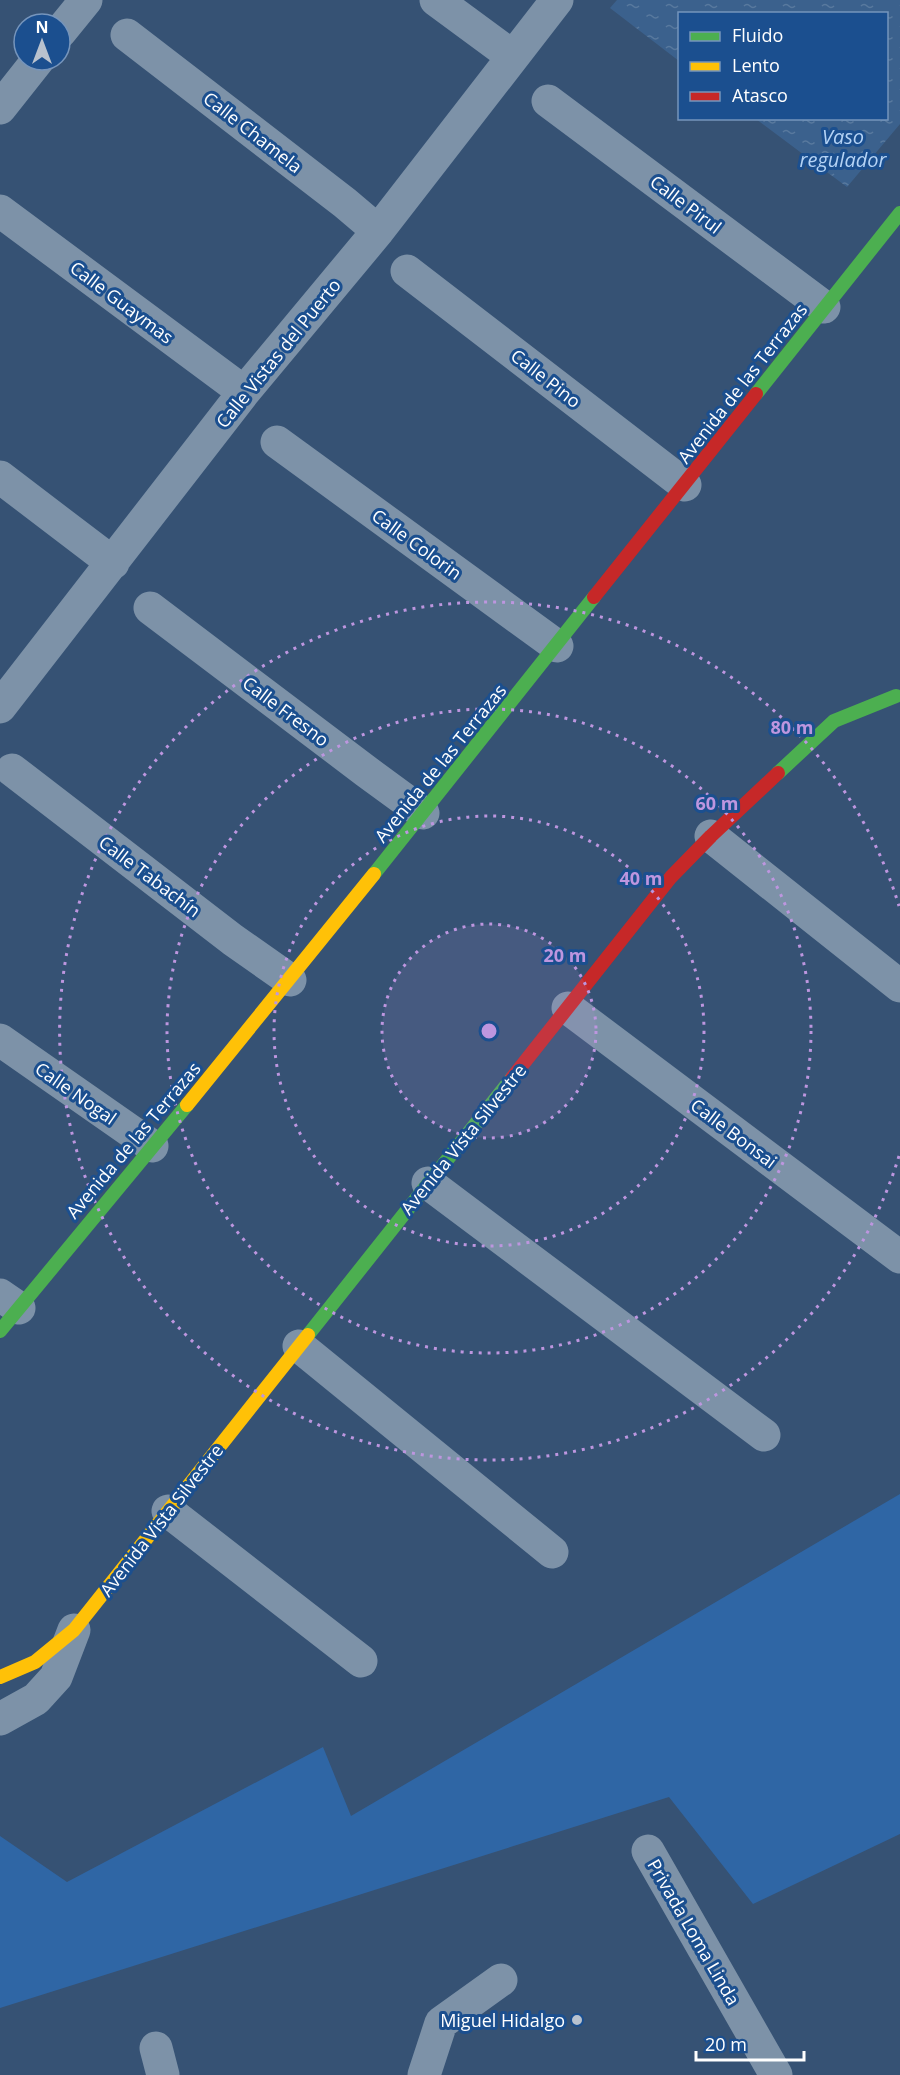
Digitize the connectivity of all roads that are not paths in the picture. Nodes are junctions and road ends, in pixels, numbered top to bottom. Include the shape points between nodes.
1 (86, 0) edge
2 (436, 0) edge
3 (557, 0) edge
4 (72, 17) edge
5 (128, 35) dead end
6 (512, 56) junction
7 (28, 72) edge
8 (548, 100) dead end
9 (0, 108) edge
10 (0, 211) edge
11 (900, 213) edge
12 (378, 231) junction
13 (407, 271) dead end
14 (824, 307) junction
15 (244, 392) junction
16 (277, 442) dead end
17 (0, 477) edge
18 (685, 485) junction
19 (113, 563) junction
20 (150, 608) dead end
21 (557, 646) junction
22 (896, 696) dead end
23 (0, 707) edge
24 (12, 770) dead end
25 (423, 813) junction
26 (711, 836) junction
27 (290, 980) junction
28 (900, 986) edge
29 (568, 1008) junction
30 (0, 1040) edge
31 (152, 1146) junction
32 (428, 1183) junction
33 (900, 1257) edge
34 (6, 1311) edge
35 (299, 1346) junction
36 (764, 1435) dead end
37 (168, 1511) junction
38 (552, 1552) dead end
39 (74, 1630) junction
40 (361, 1661) dead end
41 (0, 1677) edge
42 (0, 1719) edge
43 (648, 1851) dead end
44 (501, 1980) dead end
45 (424, 2075) edge
46 (776, 2075) edge

1 - 4 street
2 - 6 street
3 - 6 street, Calle Vistas del Puerto
5 - 12 street, Calle Chamela
6 - 12 street, Calle Vistas del Puerto
7 - 9 street
8 - 14 street, Calle Pirul
10 - 15 street, Calle Guaymas
11 - 14 street, Avenida de las Terrazas
12 - 15 street, Calle Vistas del Puerto
13 - 18 street, Calle Pino
14 - 18 street, Avenida de las Terrazas
15 - 19 street, Calle Vistas del Puerto
16 - 21 street, Calle Colorin
17 - 19 street
18 - 21 street, Avenida de las Terrazas
19 - 23 street, Calle Vistas del Puerto
20 - 25 street, Calle Fresno
21 - 25 street, Avenida de las Terrazas
22 - 26 street, Avenida Vista Silvestre via 834,721
24 - 27 street, Calle Tabachín
25 - 27 street, Avenida de las Terrazas
26 - 28 street
26 - 29 street, Avenida Vista Silvestre via 671,877
27 - 31 street, Avenida de las Terrazas
29 - 32 street, Avenida Vista Silvestre
29 - 33 street, Calle Bonsai
30 - 31 street, Calle Nogal
31 - 34 street, Avenida de las Terrazas
32 - 35 street, Avenida Vista Silvestre
32 - 36 street
35 - 37 street, Avenida Vista Silvestre
35 - 38 street
37 - 39 street, Avenida Vista Silvestre
37 - 40 street
39 - 41 street, Avenida Vista Silvestre via 34,1662
39 - 42 street, Avenida Vista Silvestre via 56,1677 36,1699
43 - 46 street, Privada Loma Linda
44 - 45 street via 441,2023

